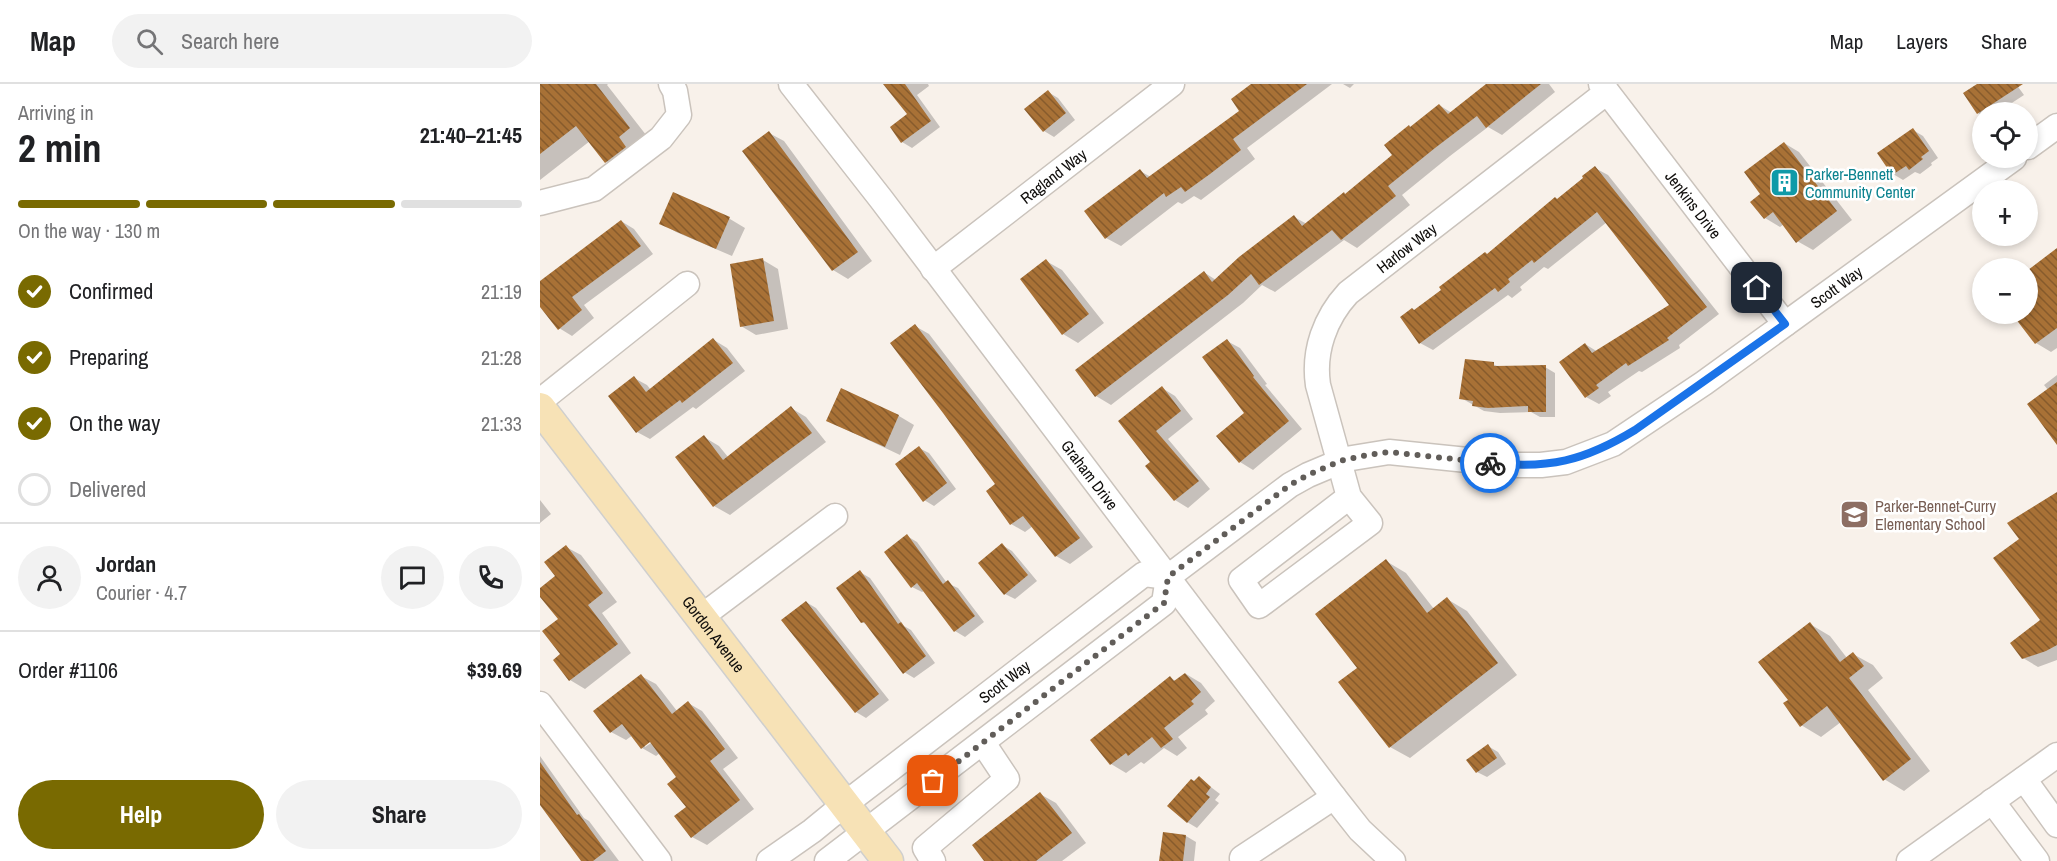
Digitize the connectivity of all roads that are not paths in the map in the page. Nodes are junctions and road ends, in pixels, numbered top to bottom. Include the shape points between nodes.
1 (671, 84) edge
2 (791, 84) edge
3 (1172, 84) edge
4 (1604, 88) edge
5 (2057, 126) edge
6 (2038, 140) edge
7 (2000, 168) edge
8 (540, 203) edge
9 (933, 269) junction
10 (687, 284) dead end
11 (1785, 324) junction
12 (540, 401) edge
13 (540, 408) edge
14 (1340, 461) junction
15 (1349, 497) junction
16 (835, 516) dead end
17 (1168, 577) junction
18 (701, 617) junction
19 (1013, 675) junction
20 (1035, 703) junction
21 (540, 704) edge
22 (983, 742) junction
23 (2057, 755) edge
24 (2024, 779) junction
25 (1334, 796) junction
26 (1992, 801) junction
27 (845, 804) junction
28 (2057, 825) edge
29 (866, 833) junction
30 (904, 858) edge
31 (1242, 858) dead end
32 (659, 861) edge
33 (769, 861) edge
34 (827, 861) edge
35 (1393, 861) edge
36 (1909, 861) edge
37 (2037, 861) edge

1 - 8 street via 679,115 661,138 594,189
2 - 9 street, Graham Drive
3 - 9 street, Ragland Way
4 - 11 street, Jenkins Drive
4 - 14 street, Harlow Way via 1337,305 1322,335 1316,368
5 - 6 street
7 - 11 street, Scott Way
9 - 17 street, Graham Drive
10 - 12 street
11 - 14 street, Scott Way via 1635,430 1612,444 1566,462 1516,465 1389,452
13 - 18 main road, Gordon Avenue
14 - 15 street, Harlow Way
14 - 17 street, Scott Way via 1290,485
15 - 15 street via 1241,580 1259,606 1370,523
16 - 18 street
17 - 19 street, Scott Way via 1144,574
17 - 20 street via 1164,603
17 - 25 street, Graham Drive
18 - 27 main road, Gordon Avenue
19 - 20 street
19 - 27 street, Scott Way
20 - 22 street
21 - 32 street
22 - 29 street
22 - 30 street via 1007,779
23 - 24 street
24 - 26 street
24 - 28 street
25 - 31 street
25 - 35 street, Graham Drive via 1360,830
26 - 36 street
26 - 37 street
27 - 29 main road, Gordon Avenue
27 - 33 street, Scott Way
29 - 30 main road, Gordon Avenue
29 - 34 street

